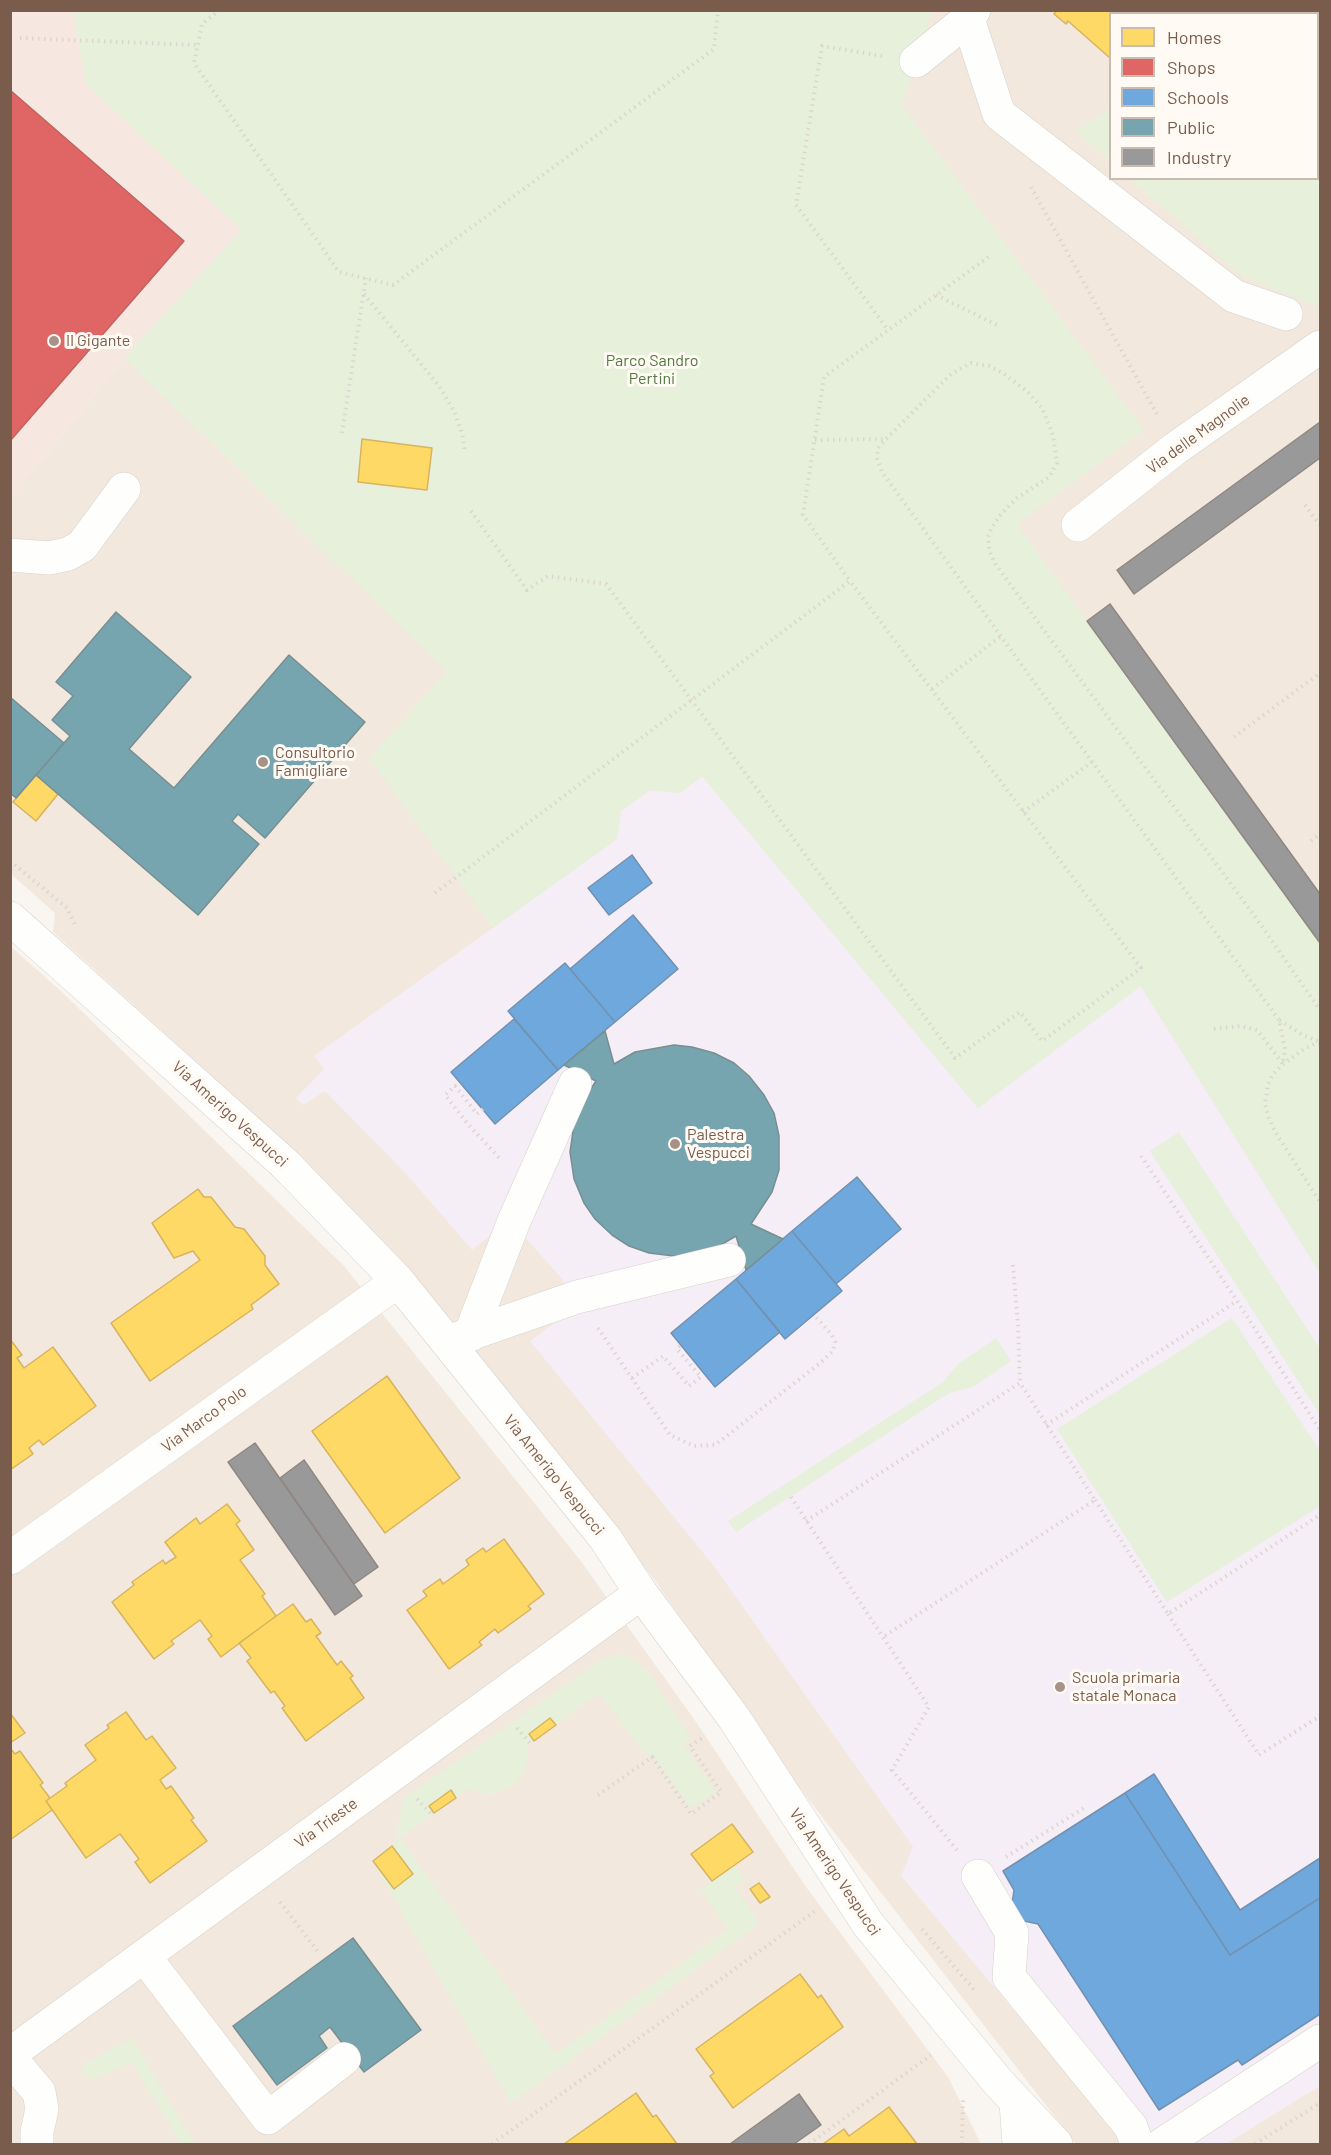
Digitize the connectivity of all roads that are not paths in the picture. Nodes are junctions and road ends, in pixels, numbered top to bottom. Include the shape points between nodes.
1 (971, 15) edge
2 (916, 61) road end
3 (1286, 314) dead end
4 (1320, 347) edge
5 (124, 489) dead end
6 (1078, 525) dead end
7 (10, 555) edge
8 (10, 918) edge
9 (575, 1084) dead end
10 (729, 1260) dead end
11 (398, 1281) junction
12 (458, 1338) junction
13 (10, 1558) edge
14 (641, 1593) junction
15 (978, 1876) road end
16 (144, 1956) junction
17 (1320, 2042) edge
18 (10, 2056) edge
19 (344, 2059) dead end
20 (1016, 2103) junction
21 (37, 2145) edge
22 (1019, 2145) edge
23 (1056, 2145) edge
24 (1137, 2145) edge
25 (1163, 2145) edge

1 - 2 street
1 - 3 street via 999,114 1234,296
4 - 6 street, Via delle Magnolie via 1176,448
5 - 7 street via 82,546 49,558
8 - 11 street, Via Amerigo Vespucci via 285,1164
9 - 12 street
10 - 12 street via 577,1297
11 - 12 street, Via Amerigo Vespucci
11 - 13 street, Via Marco Polo
12 - 14 street, Via Amerigo Vespucci
14 - 16 street, Via Trieste
14 - 20 street, Via Amerigo Vespucci via 734,1718 868,1924
15 - 24 street via 1012,1933 1009,1977 1131,2127
16 - 18 street, Via Trieste
16 - 19 street via 267,2118
17 - 25 street
18 - 21 street via 39,2092 42,2109
20 - 22 street
20 - 23 street, Via Amerigo Vespucci

